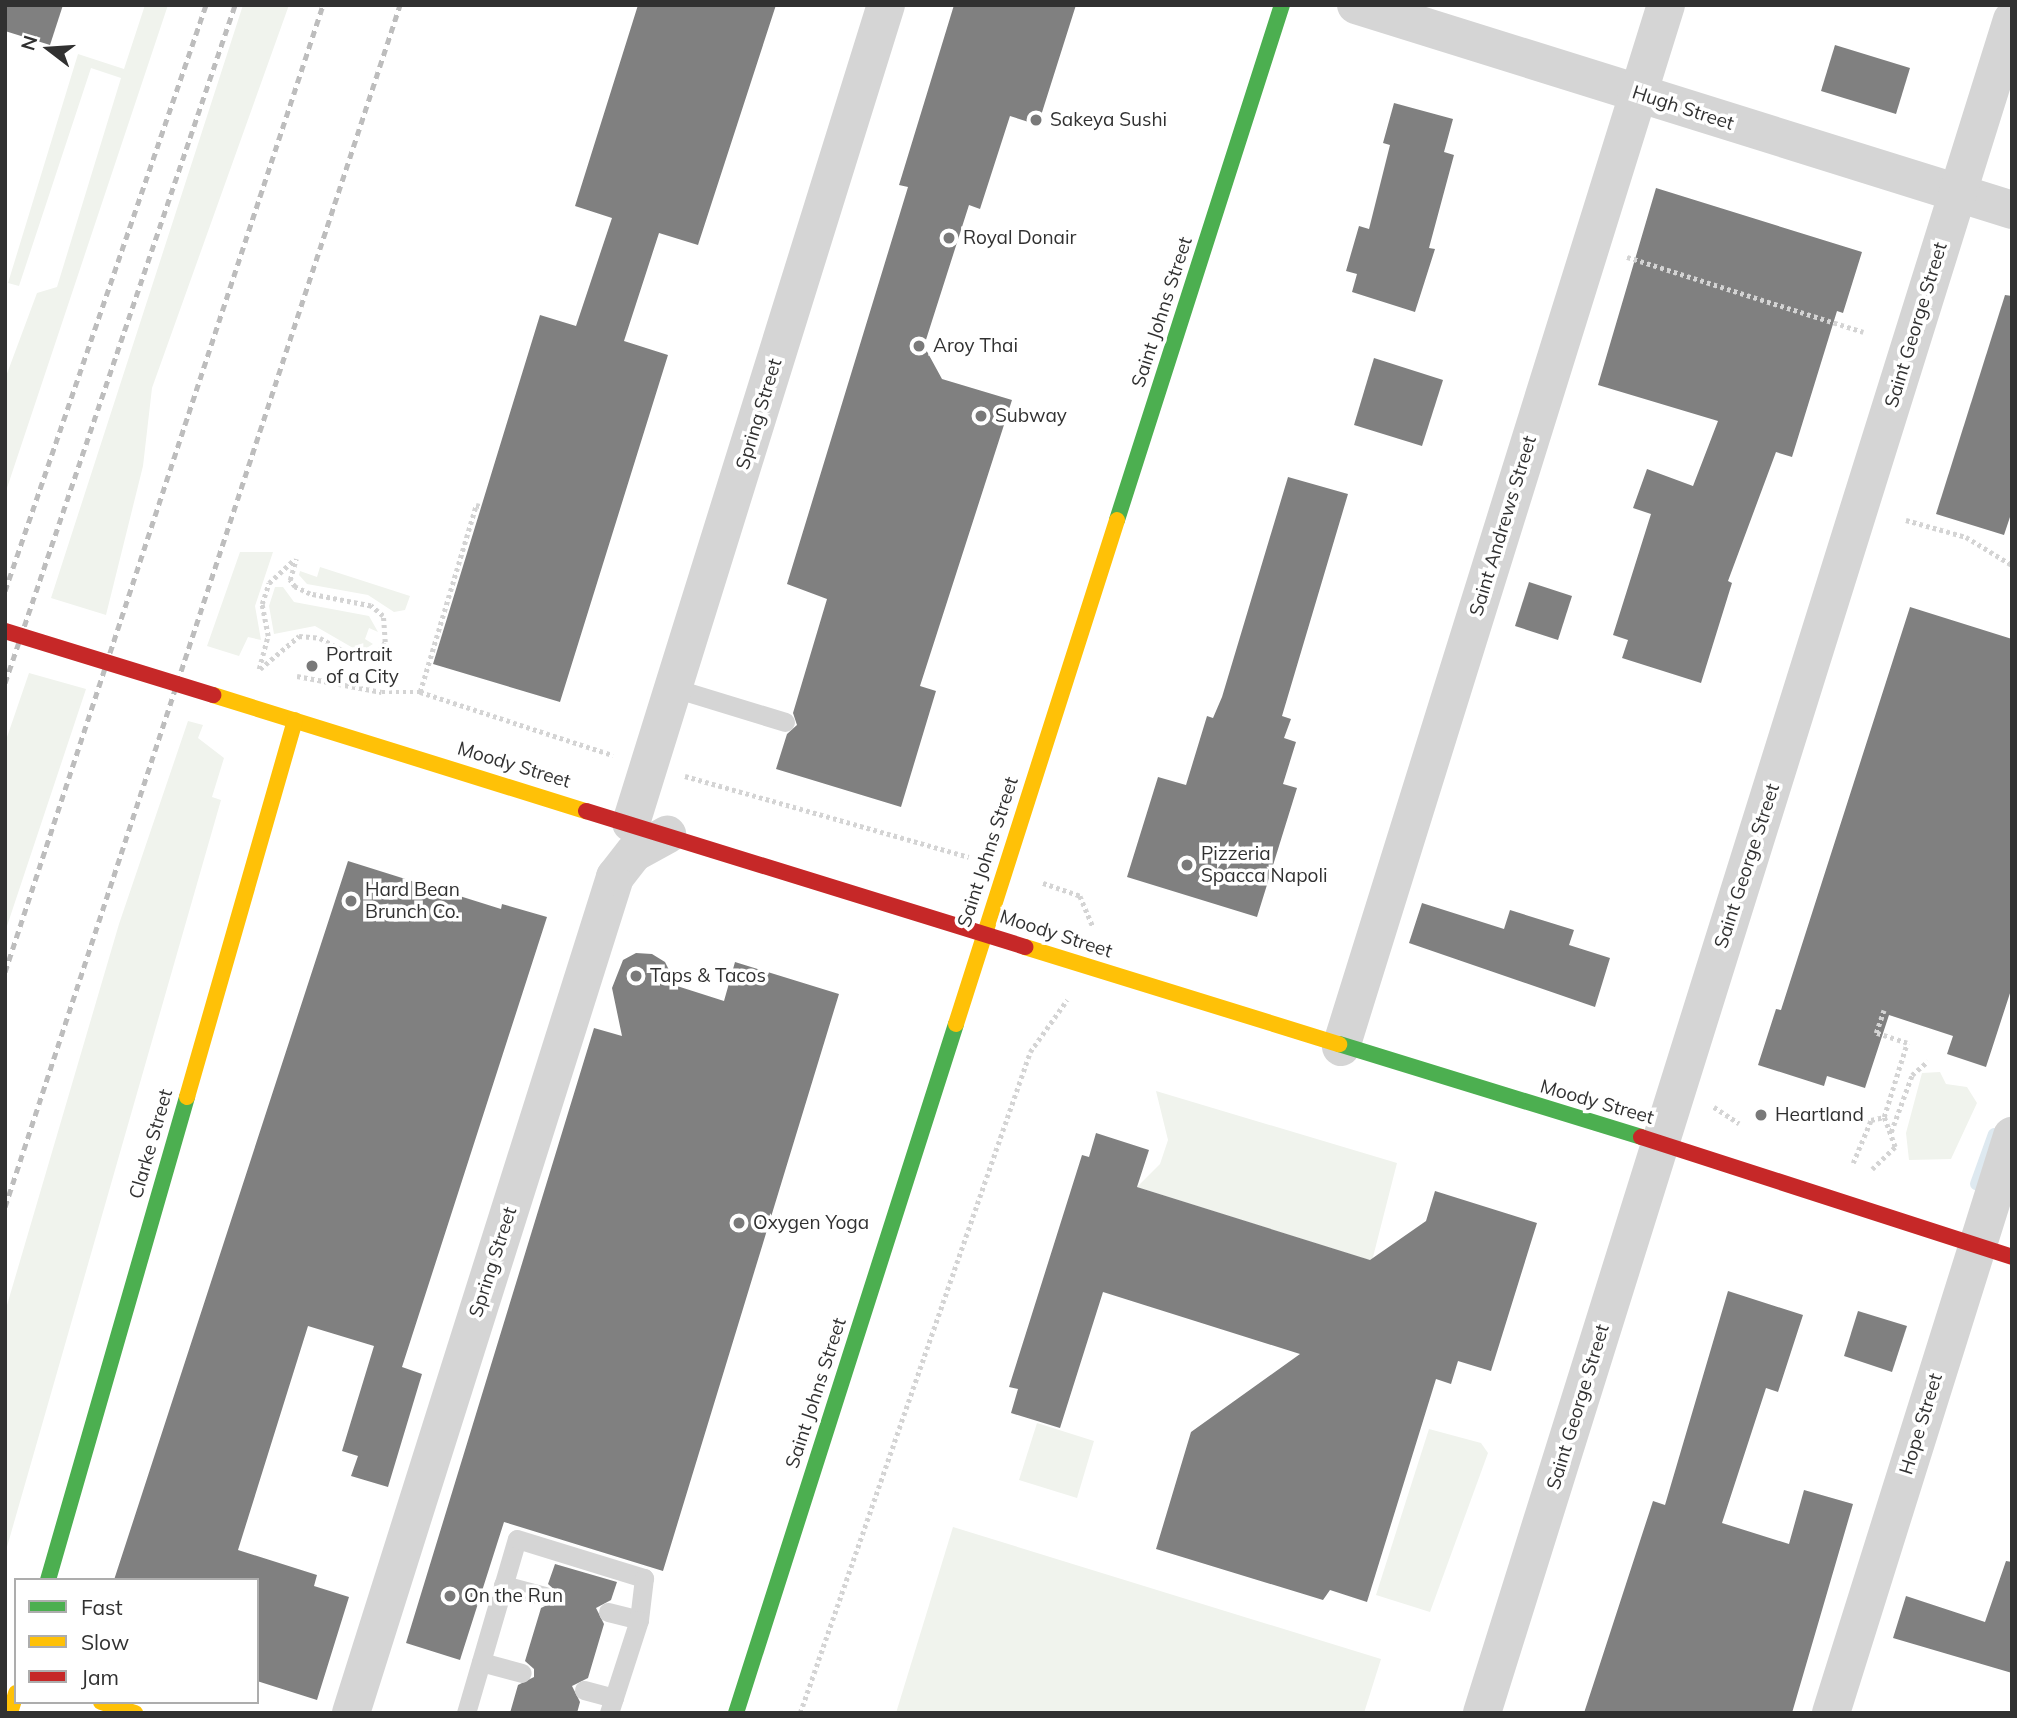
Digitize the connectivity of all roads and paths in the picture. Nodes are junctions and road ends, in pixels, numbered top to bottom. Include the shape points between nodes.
1 (886, 5) edge
2 (1282, 5) edge
3 (1356, 5) edge
4 (1666, 5) edge
5 (2012, 20) edge
6 (1637, 93) junction
7 (1956, 193) junction
8 (2012, 209) edge
9 (1614, 253) dead end
10 (1863, 332) dead end
11 (480, 506) dead end
12 (1906, 520) dead end
13 (2012, 565) edge
14 (5, 631) edge
15 (259, 670) junction
16 (271, 672) dead end
17 (294, 676) dead end
18 (674, 688) junction
19 (420, 692) junction
20 (295, 720) junction
21 (785, 722) dead end
22 (625, 758) dead end
23 (682, 776) dead end
24 (631, 823) junction
25 (667, 835) junction
26 (925, 842) dead end
27 (1062, 890) dead end
28 (1093, 925) dead end
29 (984, 932) junction
30 (1065, 1005) dead end
31 (1884, 1010) dead end
32 (1341, 1047) junction
33 (1928, 1061) dead end
34 (1884, 1117) junction
35 (1891, 1132) junction
36 (2012, 1136) edge
37 (1660, 1143) junction
38 (1853, 1163) dead end
39 (1872, 1169) dead end
40 (1976, 1247) junction
41 (2012, 1257) edge
42 (49, 1578) edge
43 (503, 1585) junction
44 (545, 1596) dead end
45 (608, 1612) dead end
46 (639, 1620) junction
47 (481, 1662) junction
48 (522, 1673) dead end
49 (584, 1690) dead end
50 (107, 1704) edge
51 (611, 1705) edge
52 (135, 1713) edge
53 (351, 1713) edge
54 (466, 1713) edge
55 (736, 1713) edge
56 (800, 1713) edge
57 (1482, 1713) edge
58 (1831, 1713) edge

1 - 18 street, Spring Street
2 - 29 main road, Saint Johns Street
3 - 6 street, Hugh Street
4 - 6 street, Saint Andrews Street
5 - 7 street, Saint George Street
6 - 7 street, Hugh Street
6 - 32 street, Saint Andrews Street
7 - 8 street, Hugh Street
7 - 37 street, Saint George Street
9 - 10 path
11 - 19 path via 476,505
12 - 13 path via 1966,537
14 - 20 main road, Moody Street, bridge
15 - 15 path via 268,636 262,604 269,583 296,559 290,580 300,591 361,601 383,616 387,634 375,657 353,658 306,635 291,641
15 - 16 path
17 - 19 path via 382,692
18 - 21 lane
18 - 24 street, Spring Street
19 - 22 path
20 - 24 main road, Moody Street
20 - 42 main road, Clarke Street
23 - 26 path via 892,839
24 - 25 main road, Moody Street
25 - 29 main road, Moody Street
25 - 53 street, Spring Street via 635,853 615,877
27 - 28 path via 1080,896
29 - 32 main road, Moody Street
29 - 55 main road, Saint Johns Street
30 - 56 path via 1030,1052
31 - 34 path via 1876,1033 1907,1043
32 - 37 main road, Moody Street
33 - 35 path via 1912,1075
34 - 35 path
34 - 38 path via 1871,1120
35 - 39 path via 1895,1147
36 - 40 street, Hope Street
37 - 40 main road, Moody Street
37 - 57 street, Saint George Street
40 - 41 main road, Moody Street
40 - 58 street, Hope Street
43 - 44 lane
43 - 46 lane via 517,1539 644,1578
43 - 47 lane
45 - 46 lane
46 - 51 lane
47 - 48 lane
47 - 54 lane
49 - 51 lane
50 - 52 main road

